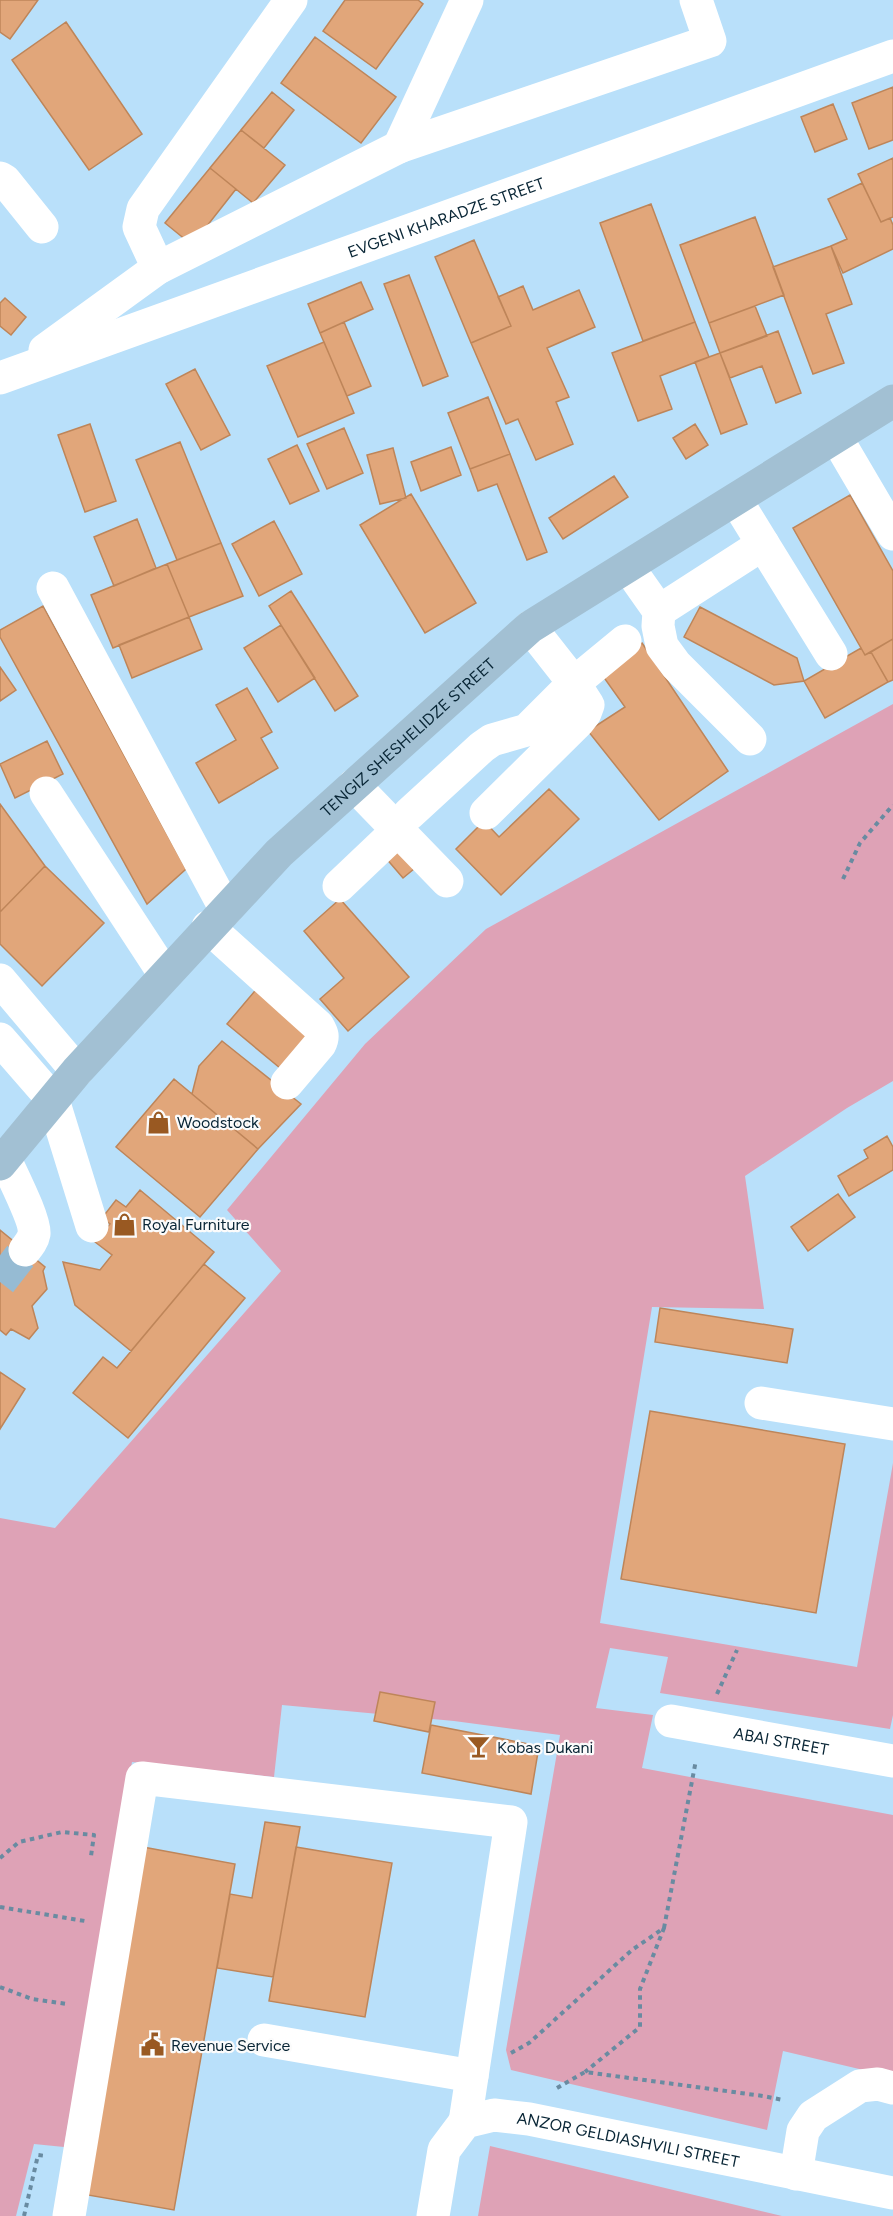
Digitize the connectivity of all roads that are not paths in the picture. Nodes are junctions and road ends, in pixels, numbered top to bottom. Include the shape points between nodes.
1 (291, 0) edge
2 (467, 0) edge
3 (696, 0) edge
4 (893, 56) edge
5 (399, 147) junction
6 (0, 178) edge
7 (42, 227) dead end
8 (158, 268) junction
9 (8, 375) edge
10 (893, 401) edge
11 (836, 437) junction
12 (736, 500) junction
13 (893, 534) edge
14 (763, 544) junction
15 (628, 567) junction
16 (53, 588) dead end
17 (659, 610) junction
18 (530, 627) junction
19 (625, 640) dead end
20 (831, 654) dead end
21 (574, 683) junction
22 (750, 739) dead end
23 (354, 785) junction
24 (46, 793) dead end
25 (486, 813) dead end
26 (403, 822) junction
27 (447, 881) dead end
28 (339, 886) dead end
29 (218, 919) junction
30 (165, 975) junction
31 (0, 980) edge
32 (0, 1039) edge
33 (78, 1071) junction
34 (287, 1083) dead end
35 (53, 1100) junction
36 (2, 1161) edge
37 (92, 1226) dead end
38 (25, 1250) tunnel mouth
39 (761, 1402) dead end
40 (893, 1424) edge
41 (671, 1721) dead end
42 (893, 1761) edge
43 (264, 2040) dead end
44 (472, 2076) junction
45 (893, 2088) edge
46 (465, 2122) junction
47 (795, 2174) junction
48 (893, 2193) edge
49 (69, 2216) edge
50 (433, 2216) edge

1 - 8 street via 143,209 139,227
2 - 5 street
3 - 5 street via 710,41
4 - 9 street, EVGENI KHARADZE STREET
5 - 8 street
6 - 7 street
8 - 9 street
10 - 11 main road, TENGIZ SHESHELIDZE STREET
11 - 12 main road, TENGIZ SHESHELIDZE STREET
11 - 13 street
12 - 14 street
12 - 15 main road, TENGIZ SHESHELIDZE STREET
14 - 17 street
14 - 20 street
15 - 17 street
15 - 18 main road, TENGIZ SHESHELIDZE STREET
16 - 29 street
17 - 22 street via 662,646
18 - 21 street
18 - 23 main road, TENGIZ SHESHELIDZE STREET
19 - 21 street
21 - 25 street via 588,705 585,713
21 - 26 street via 527,730 492,740 482,747
23 - 26 street
23 - 29 main road, TENGIZ SHESHELIDZE STREET via 279,853
24 - 30 street
26 - 27 street
26 - 28 street
29 - 30 main road, TENGIZ SHESHELIDZE STREET
29 - 34 street via 322,1033 320,1044
30 - 33 main road, TENGIZ SHESHELIDZE STREET
31 - 33 street
32 - 35 street
33 - 35 main road, TENGIZ SHESHELIDZE STREET
35 - 36 main road, TENGIZ SHESHELIDZE STREET
35 - 37 street
36 - 38 street via 34,1232
39 - 40 street
41 - 42 street, ABAI STREET
43 - 44 street
44 - 46 street
44 - 49 street via 511,1822 142,1778
45 - 47 street via 878,2084 860,2086 813,2116 803,2131
46 - 47 street, ANZOR GELDIASHVILI STREET via 494,2115 529,2120
46 - 50 street via 444,2150
47 - 48 street, ANZOR GELDIASHVILI STREET

